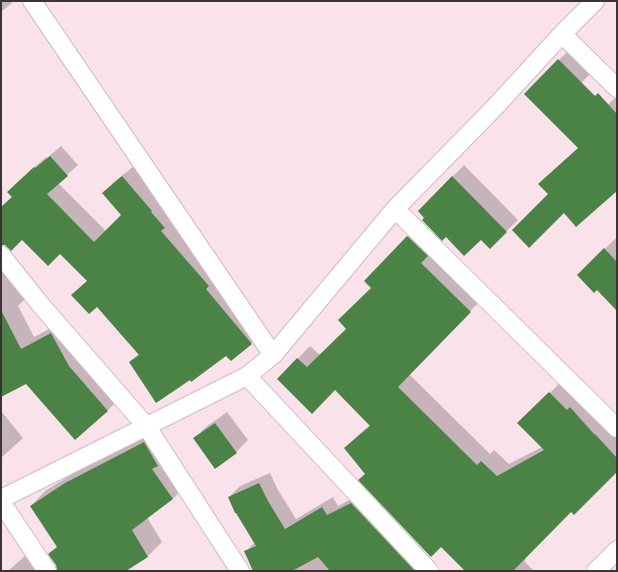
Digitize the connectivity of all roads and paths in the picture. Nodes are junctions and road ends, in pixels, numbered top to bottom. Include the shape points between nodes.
1 (32, 1) edge
2 (596, 1) edge
3 (562, 34) junction
4 (617, 88) edge
5 (396, 208) junction
6 (1, 255) edge
7 (273, 355) junction
8 (247, 376) junction
9 (147, 427) junction
10 (617, 428) edge
11 (1, 499) edge
12 (1, 502) edge
13 (617, 550) edge
14 (48, 571) edge
15 (240, 571) edge
16 (429, 571) edge
17 (596, 571) edge

1 - 7 street
2 - 3 street
3 - 4 street
3 - 5 street
5 - 7 street
5 - 10 street
6 - 9 street
7 - 8 street
8 - 9 street
8 - 16 street
9 - 11 street
9 - 15 street
12 - 14 street
13 - 17 street

